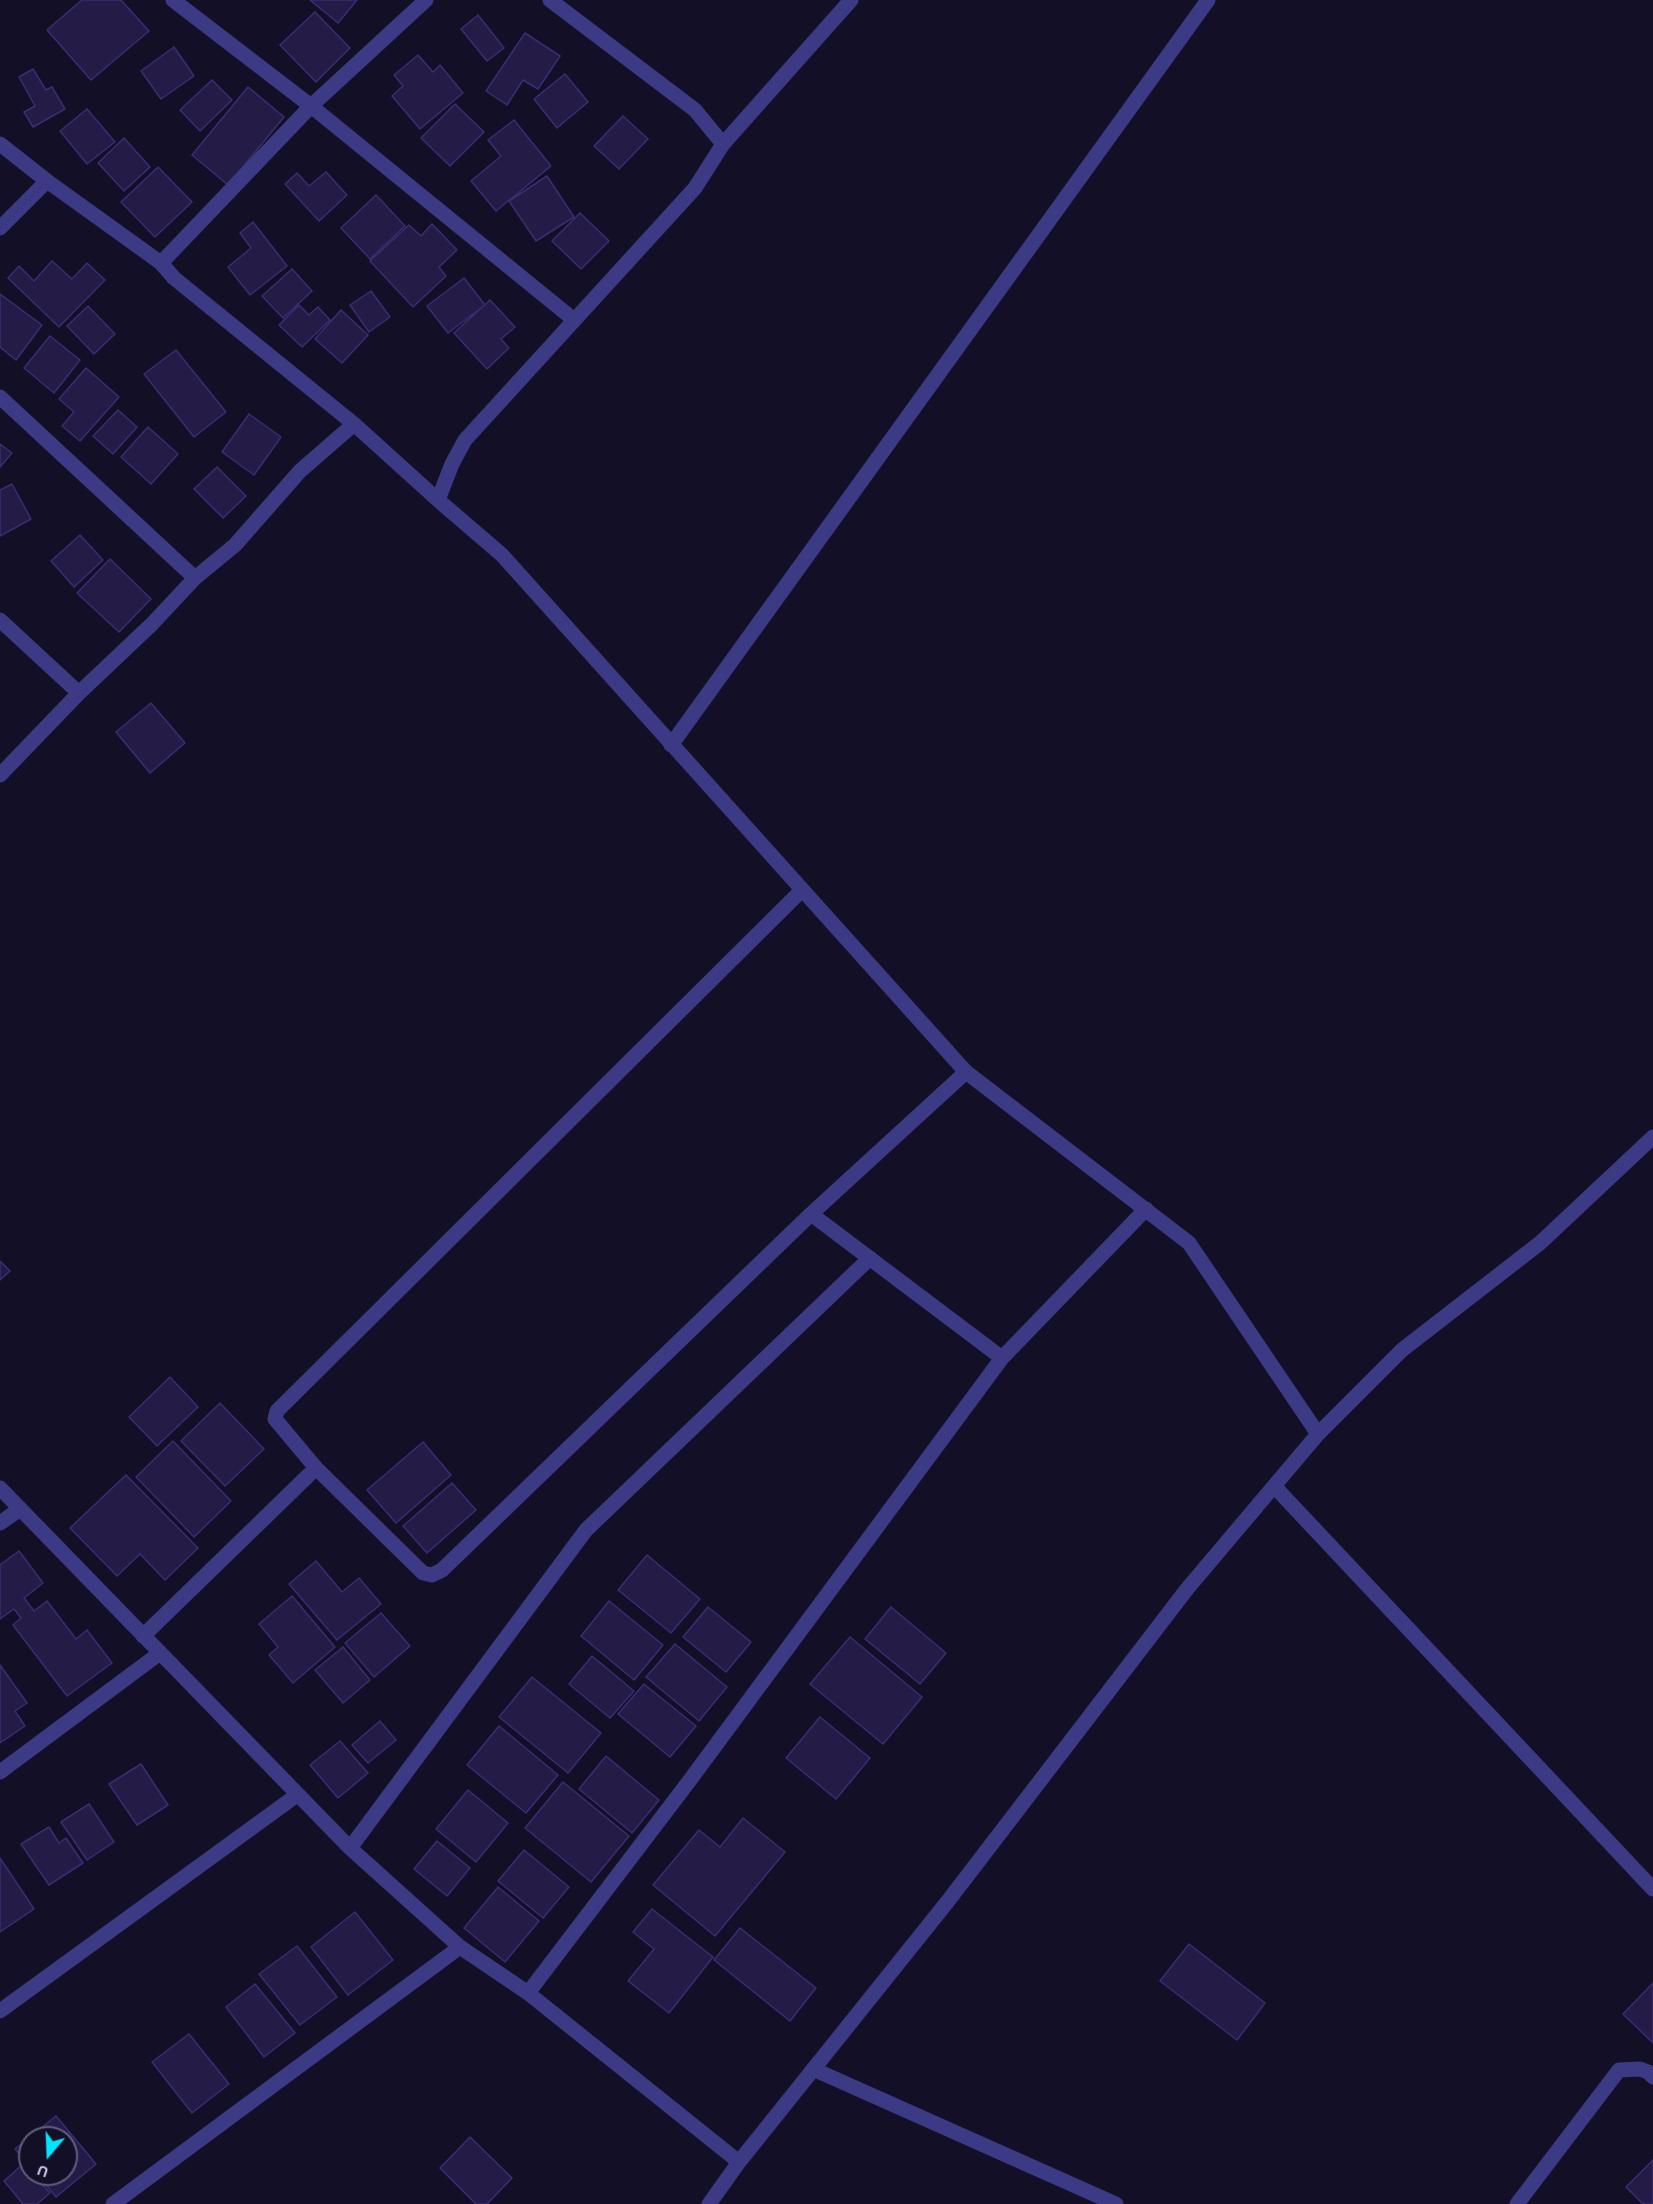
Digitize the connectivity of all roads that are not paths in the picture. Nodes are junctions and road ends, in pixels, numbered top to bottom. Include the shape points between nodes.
1 (173, 0) edge
2 (426, 0) edge
3 (550, 0) edge
4 (851, 0) edge
5 (1208, 0) edge
6 (311, 106) junction
7 (0, 144) edge
8 (723, 144) junction
9 (47, 181) junction
10 (0, 228) edge
11 (161, 263) junction
12 (573, 319) junction
13 (0, 397) edge
14 (354, 424) junction
15 (438, 500) junction
16 (195, 578) junction
17 (0, 620) edge
18 (79, 693) junction
19 (671, 745) junction
20 (0, 775) edge
21 (802, 890) junction
22 (966, 1072) junction
23 (1653, 1137) edge
24 (1146, 1209) junction
25 (811, 1214) junction
26 (870, 1258) junction
27 (1002, 1358) junction
28 (1318, 1434) junction
29 (316, 1468) junction
30 (1274, 1486) junction
31 (0, 1488) edge
32 (20, 1509) junction
33 (0, 1524) edge
34 (143, 1636) junction
35 (160, 1653) junction
36 (0, 1772) edge
37 (297, 1795) junction
38 (350, 1848) junction
39 (1653, 1889) edge
40 (460, 1947) junction
41 (528, 1994) junction
42 (0, 2011) edge
43 (813, 2069) junction
44 (1651, 2072) edge
45 (739, 2162) junction
46 (113, 2204) edge
47 (709, 2204) edge
48 (1116, 2204) edge
49 (1517, 2204) edge

1 - 6 street
2 - 6 street
3 - 8 street via 695,110
4 - 8 street
5 - 19 street
6 - 11 street
6 - 12 street
7 - 9 street
8 - 12 street via 695,188
9 - 10 street
9 - 11 street
11 - 14 street via 174,278
12 - 15 street via 465,440
13 - 16 street
14 - 15 street
14 - 16 street via 300,471 235,545
15 - 19 street via 502,555
16 - 18 street
17 - 18 street
18 - 20 street
19 - 21 street
21 - 22 street
21 - 29 street via 277,1411 275,1419
22 - 24 street
22 - 25 street
23 - 28 street via 1540,1243 1402,1350
24 - 27 street
24 - 28 street via 1189,1243
25 - 26 street
25 - 29 street via 450,1562 432,1575 423,1574
26 - 27 street
26 - 38 street via 586,1530
27 - 41 street
28 - 30 street
29 - 34 street
30 - 39 street
30 - 43 street via 1187,1589 948,1901
31 - 32 street
32 - 33 street
32 - 34 street
34 - 35 street
35 - 36 street
35 - 37 street
37 - 38 street
37 - 42 street
38 - 40 street
40 - 41 street
40 - 46 street
41 - 45 street
43 - 45 street
43 - 48 street
44 - 49 street via 1619,2070
45 - 47 street

